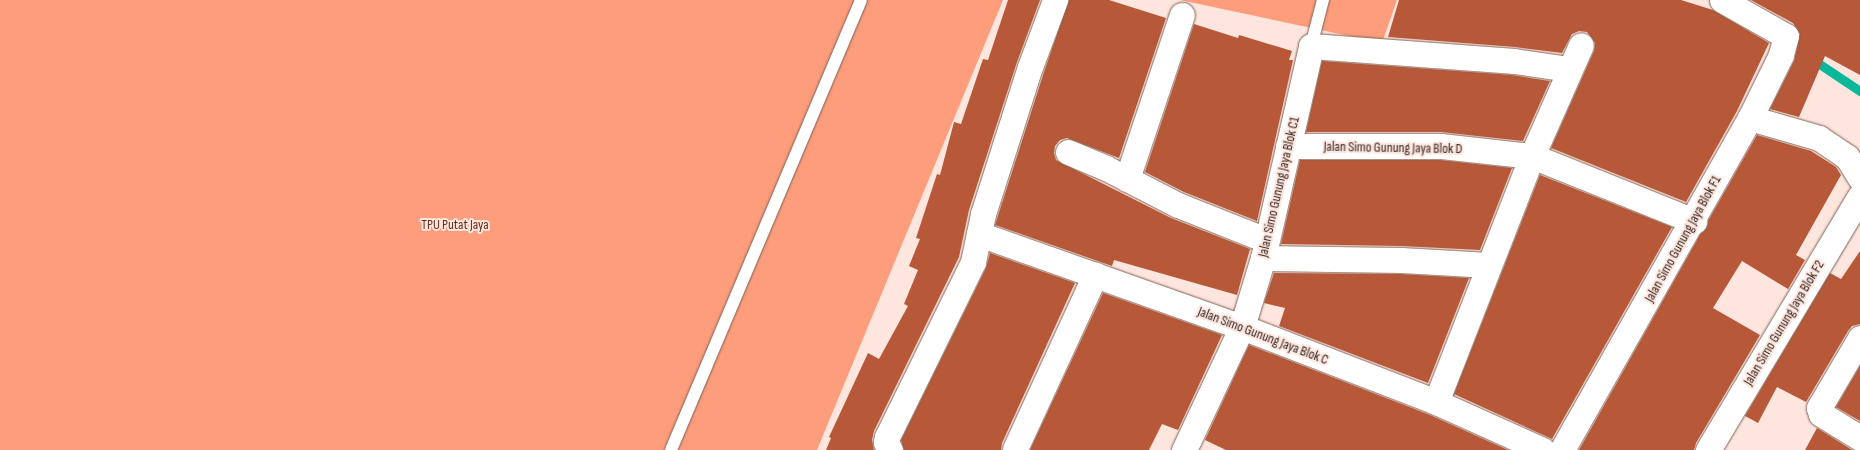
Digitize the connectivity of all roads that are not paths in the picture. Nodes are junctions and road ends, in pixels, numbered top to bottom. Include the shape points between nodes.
1 (861, 0) edge
2 (1055, 0) edge
3 (1323, 0) edge
4 (1722, 0) edge
5 (1182, 15) dead end
6 (1581, 45) dead end
7 (1311, 46) junction
8 (1569, 69) junction
9 (1750, 118) junction
10 (1288, 146) junction
11 (1068, 152) dead end
12 (1532, 156) junction
13 (1854, 167) edge
14 (1127, 180) junction
15 (1860, 196) edge
16 (1694, 221) junction
17 (979, 234) junction
18 (1265, 248) junction
19 (1489, 265) junction
20 (1095, 275) junction
21 (1242, 327) junction
22 (1860, 338) edge
23 (1436, 402) junction
24 (1860, 438) edge
25 (889, 443) edge
26 (1510, 443) edge
27 (1015, 449) edge
28 (1189, 449) edge
29 (671, 450) edge
30 (1543, 450) edge
31 (1562, 450) edge
32 (1708, 450) edge

1 - 29 lane
2 - 17 street via 1030,67
3 - 7 lane
4 - 9 street, Jalan Simo Gunung Jaya Blok F1 via 1784,35 1783,48
5 - 14 street
6 - 8 street
7 - 8 street via 1505,60
7 - 10 street, Jalan Simo Gunung Jaya Blok C1
8 - 12 street
9 - 13 street via 1819,138
9 - 16 street, Jalan Simo Gunung Jaya Blok F1
10 - 12 street, Jalan Simo Gunung Jaya Blok D via 1441,146
10 - 18 street, Jalan Simo Gunung Jaya Blok C1
11 - 14 street
12 - 16 street, Jalan Simo Gunung Jaya Blok D
12 - 19 street
14 - 18 street
15 - 32 street, Jalan Simo Gunung Jaya Blok F2
16 - 31 street, Jalan Simo Gunung Jaya Blok F1
17 - 20 street, Jalan Simo Gunung Jaya Blok C
17 - 25 street via 973,262
18 - 19 street
18 - 21 street, Jalan Simo Gunung Jaya Blok C1
19 - 23 street
20 - 21 street, Jalan Simo Gunung Jaya Blok C
20 - 27 street
21 - 23 street, Jalan Simo Gunung Jaya Blok C
21 - 28 street, Jalan Simo Gunung Jaya Blok C1
22 - 24 street via 1818,408 1821,414
23 - 26 street, Jalan Simo Gunung Jaya Blok C
26 - 30 street, Jalan Simo Gunung Jaya Blok C

